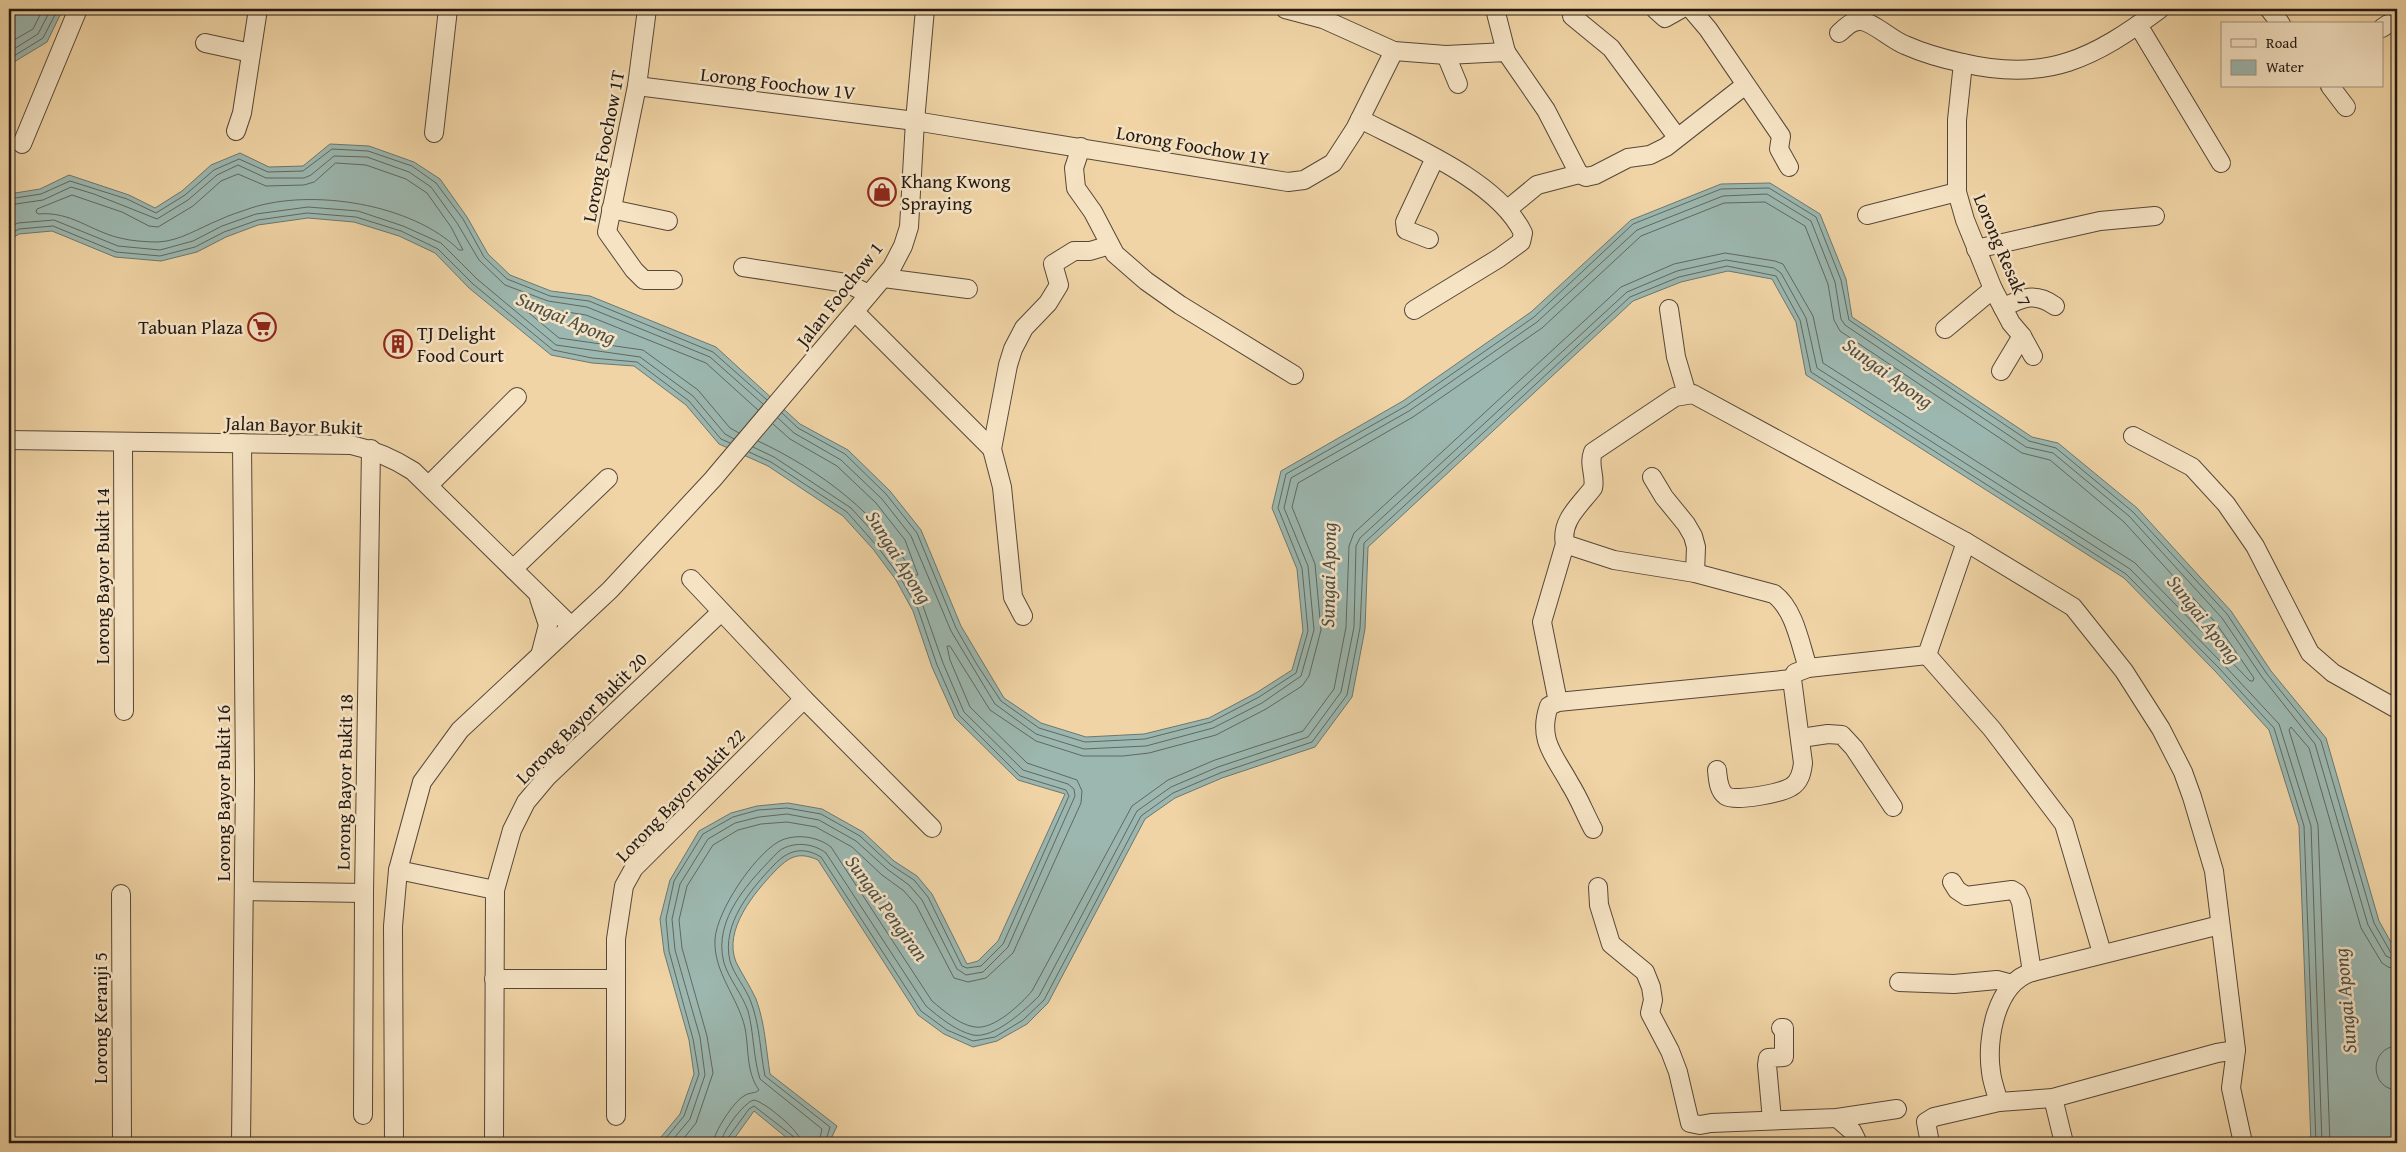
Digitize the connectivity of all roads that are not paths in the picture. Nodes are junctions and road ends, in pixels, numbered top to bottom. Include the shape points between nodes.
1 (78, 9) edge
2 (258, 9) edge
3 (448, 9) edge
4 (647, 9) edge
5 (925, 9) edge
6 (1285, 9) edge
7 (1495, 9) edge
8 (1655, 9) edge
9 (1681, 9) edge
10 (2160, 9) edge
11 (2269, 9) edge
12 (1700, 12) edge
13 (1572, 16) dead end
14 (2279, 22) edge
15 (2138, 25) junction
16 (1839, 33) dead end
17 (205, 43) dead end
18 (1394, 51) junction
19 (1506, 52) junction
20 (251, 53) junction
21 (1446, 55) junction
22 (1963, 63) junction
23 (1458, 84) dead end
24 (636, 86) junction
25 (1744, 86) junction
26 (2332, 88) edge
27 (2346, 107) dead end
28 (1360, 119) junction
29 (915, 121) junction
30 (236, 131) dead end
31 (434, 133) dead end
32 (1677, 137) junction
33 (22, 144) dead end
34 (1080, 147) junction
35 (1435, 158) junction
36 (2222, 163) dead end
37 (1789, 167) dead end
38 (1579, 174) junction
39 (1957, 192) junction
40 (611, 209) junction
41 (1508, 209) junction
42 (1867, 215) dead end
43 (2154, 216) dead end
44 (668, 221) dead end
45 (1429, 239) dead end
46 (1110, 245) junction
47 (1976, 249) junction
48 (743, 267) dead end
49 (884, 278) junction
50 (673, 280) dead end
51 (968, 289) dead end
52 (1993, 289) junction
53 (869, 294) junction
54 (2055, 306) dead end
55 (2002, 308) junction
56 (1669, 309) dead end
57 (1414, 310) dead end
58 (855, 312) junction
59 (1945, 328) dead end
60 (2022, 336) junction
61 (2033, 356) dead end
62 (2001, 371) dead end
63 (1294, 375) dead end
64 (1687, 394) junction
65 (517, 397) dead end
66 (2133, 436) dead end
67 (9, 440) edge
68 (122, 442) junction
69 (242, 444) junction
70 (371, 449) junction
71 (992, 449) junction
72 (1652, 477) dead end
73 (608, 478) dead end
74 (429, 485) junction
75 (1966, 542) junction
76 (1565, 544) junction
77 (513, 569) junction
78 (1695, 573) junction
79 (691, 579) dead end
80 (607, 593) junction
81 (538, 595) junction
82 (721, 612) junction
83 (1024, 616) dead end
84 (570, 625) junction
85 (1927, 655) junction
86 (537, 658) junction
87 (1808, 668) junction
88 (1792, 679) junction
89 (804, 699) junction
90 (1558, 702) junction
91 (2397, 709) edge
92 (124, 711) dead end
93 (1801, 738) junction
94 (1717, 770) dead end
95 (1893, 807) dead end
96 (932, 828) dead end
97 (1593, 829) dead end
98 (398, 870) junction
99 (1952, 882) dead end
100 (1598, 887) dead end
101 (495, 890) junction
102 (244, 891) junction
103 (364, 893) junction
104 (121, 894) dead end
105 (2220, 925) junction
106 (2102, 953) junction
107 (2032, 972) junction
108 (494, 979) junction
109 (614, 979) junction
110 (1899, 982) dead end
111 (2012, 984) junction
112 (1781, 1028) dead end
113 (2236, 1050) junction
114 (2053, 1098) junction
115 (1999, 1102) junction
116 (1897, 1109) dead end
117 (363, 1115) dead end
118 (616, 1116) dead end
119 (1837, 1118) junction
120 (1772, 1120) junction
121 (122, 1143) edge
122 (240, 1143) edge
123 (394, 1143) edge
124 (494, 1143) edge
125 (1858, 1143) edge
126 (1930, 1143) edge
127 (2064, 1143) edge
128 (2243, 1143) edge

1 - 33 street
2 - 20 street
3 - 31 street
4 - 24 street, Lorong Foochow 1T
5 - 29 street, Jalan Foochow 1
6 - 18 street via 1323,19
7 - 19 street
8 - 9 street via 1665,18
10 - 15 street
11 - 14 street
12 - 25 street
13 - 32 street via 1611,48
15 - 22 street via 2084,57 2042,69 2019,72
15 - 36 street
16 - 22 street via 1851,22 1862,21 1905,45
17 - 20 street
18 - 21 street
18 - 28 street, Lorong Foochow 1Y
19 - 21 street
19 - 38 street via 1546,110
20 - 30 street
21 - 23 street
22 - 39 street, Lorong Resak 7
24 - 29 street, Lorong Foochow 1V
24 - 40 street, Lorong Foochow 1T
25 - 32 street
25 - 37 street via 1780,136 1779,149
26 - 27 street
28 - 34 street, Lorong Foochow 1Y via 1334,163 1304,180 1288,182
28 - 35 street
29 - 34 street, Lorong Foochow 1Y
29 - 49 street, Jalan Foochow 1 via 909,227 903,246
32 - 38 street via 1650,155 1628,158 1595,176
34 - 46 street via 1074,168 1076,188
35 - 41 street
35 - 45 street via 1405,222 1406,230
38 - 41 street via 1537,185
39 - 42 street
39 - 47 street, Lorong Resak 7
40 - 44 street
40 - 50 street, Lorong Foochow 1T via 606,232 634,270 644,280
41 - 57 street via 1523,233 1521,242
43 - 47 street via 2100,221
46 - 63 street via 1115,254 1146,281
46 - 71 street via 1090,251 1074,251 1053,264 1059,285 1048,304 1024,328 1013,349
47 - 52 street, Lorong Resak 7
48 - 53 street via 846,283
49 - 51 street
49 - 53 street, Jalan Foochow 1
52 - 55 street, Lorong Resak 7
52 - 59 street
53 - 58 street, Jalan Foochow 1
54 - 55 street via 2035,296 2019,298
55 - 60 street, Lorong Resak 7
56 - 64 street via 1676,357
58 - 71 street
58 - 80 street, Jalan Foochow 1 via 714,479
60 - 61 street, Lorong Resak 7
60 - 62 street
64 - 75 street via 1693,394 1784,442
64 - 76 street via 1675,397 1593,452 1591,463 1595,483 1568,520 1563,535
65 - 74 street
66 - 91 street via 2192,467 2226,504 2256,546 2310,653 2333,673
67 - 68 street, Jalan Bayor Bukit
68 - 69 street, Jalan Bayor Bukit
68 - 92 street, Lorong Bayor Bukit 14
69 - 70 street, Jalan Bayor Bukit via 350,445
69 - 102 street, Lorong Bayor Bukit 16
70 - 74 street, Jalan Bayor Bukit via 413,470
70 - 103 street, Lorong Bayor Bukit 18
71 - 83 street via 1002,487 1013,596
72 - 78 street via 1693,536
73 - 77 street
74 - 77 street, Jalan Bayor Bukit
75 - 85 street
75 - 105 street via 2073,607 2124,671 2161,729 2183,772 2214,871
76 - 78 street via 1614,560
76 - 90 street via 1542,622
77 - 81 street, Jalan Bayor Bukit
78 - 87 street via 1774,594 1788,610
79 - 82 street
80 - 81 street via 574,608 557,607
80 - 84 street, Jalan Foochow 1
80 - 86 street via 609,603 599,614 550,659
81 - 84 street, Jalan Bayor Bukit
81 - 86 street via 548,625
82 - 89 street
82 - 101 street, Lorong Bayor Bukit 20 via 526,802 512,830
84 - 86 street, Jalan Foochow 1
85 - 87 street
85 - 106 street via 1992,729 2064,824
86 - 98 street, Jalan Foochow 1 via 460,730 422,782
87 - 88 street via 1794,673
88 - 90 street
88 - 93 street
89 - 96 street
89 - 109 street, Lorong Bayor Bukit 22 via 634,868 624,886 619,907
90 - 97 street via 1549,706 1545,717 1549,751
93 - 94 street via 1801,776 1792,787 1737,799 1726,795 1719,786
93 - 95 street via 1842,735
98 - 101 street
98 - 123 street, Jalan Foochow 1 via 393,926
99 - 107 street via 1966,896 2012,890 2017,893
100 - 120 street via 1599,905 1611,944 1645,972 1651,987 1650,1013 1673,1058 1690,1123
101 - 108 street, Lorong Bayor Bukit 20
102 - 103 street
102 - 122 street, Lorong Bayor Bukit 16
103 - 117 street, Lorong Bayor Bukit 18
104 - 121 street, Lorong Keranji 5
105 - 106 street
105 - 113 street
106 - 107 street
107 - 111 street
108 - 109 street
108 - 124 street, Lorong Bayor Bukit 20
109 - 118 street, Lorong Bayor Bukit 22
110 - 111 street via 1954,984 1997,980
111 - 115 street via 2000,1002 1990,1040 1991,1072
112 - 120 street via 1785,1034 1784,1057 1768,1058 1767,1065
113 - 114 street
113 - 128 street via 2231,1088
114 - 115 street
114 - 127 street
115 - 126 street via 1934,1117 1926,1122
116 - 119 street
119 - 120 street
119 - 125 street via 1852,1130

